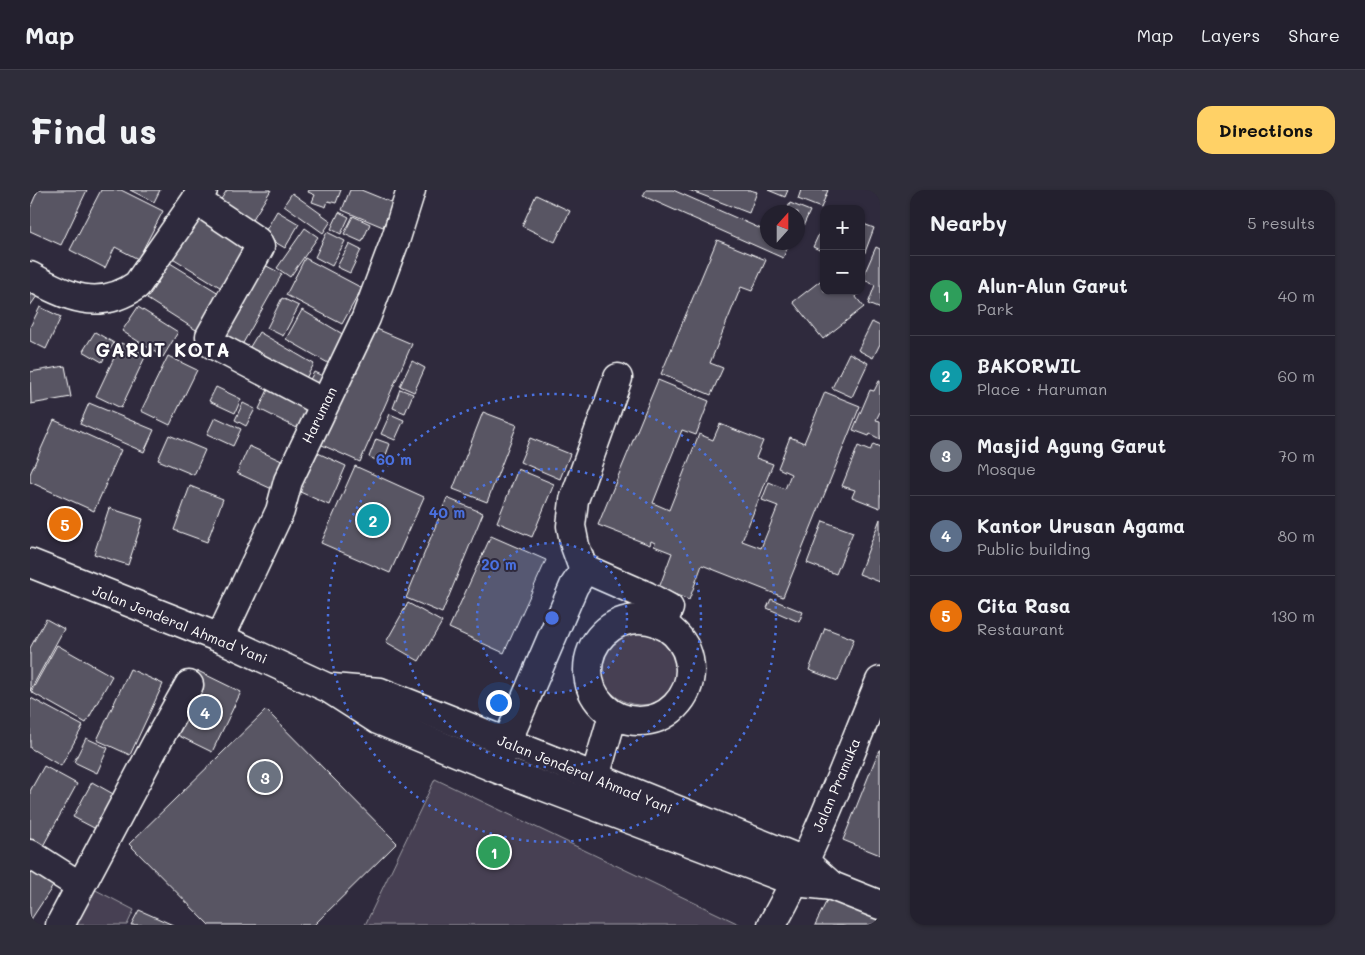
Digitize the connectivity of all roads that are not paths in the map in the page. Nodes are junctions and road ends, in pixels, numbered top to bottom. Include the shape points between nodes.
1 (411, 190) edge
2 (200, 195) edge
3 (30, 276) edge
4 (618, 378) dead end
5 (324, 403) junction
6 (30, 563) edge
7 (584, 571) junction
8 (662, 625) junction
9 (220, 638) junction
10 (880, 681) edge
11 (189, 685) dead end
12 (328, 688) junction
13 (613, 715) junction
14 (507, 743) junction
15 (495, 768) junction
16 (595, 777) junction
17 (30, 854) edge
18 (800, 871) junction
19 (80, 886) junction
20 (880, 905) edge
21 (60, 925) edge
22 (772, 925) edge

1 - 5 street, Haruman via 366,318
2 - 3 street via 137,284 124,294 85,300 58,292
2 - 5 street via 257,241 260,247 210,336 210,342
4 - 7 street via 574,500 571,526
5 - 9 street, Haruman via 288,481 280,511
6 - 9 street, Jalan Jenderal Ahmad Yani
7 - 8 street via 669,608
7 - 14 street via 574,586
8 - 13 street via 650,619 626,620 604,631 590,651 587,676 595,699
8 - 13 street via 673,630 687,650 691,675 683,699 663,716 636,721
9 - 12 street, Jalan Jenderal Ahmad Yani
10 - 18 street, Jalan Pramuka
11 - 19 street
12 - 14 street, Jalan Jenderal Ahmad Yani via 380,692
12 - 15 street, Jalan Jenderal Ahmad Yani via 378,720
13 - 16 street
14 - 15 street
14 - 16 street, Jalan Jenderal Ahmad Yani
15 - 18 street, Jalan Jenderal Ahmad Yani
16 - 18 street, Jalan Jenderal Ahmad Yani
17 - 19 street
18 - 20 street, Jalan Jenderal Ahmad Yani
18 - 22 street, Jalan Pramuka
19 - 21 street

